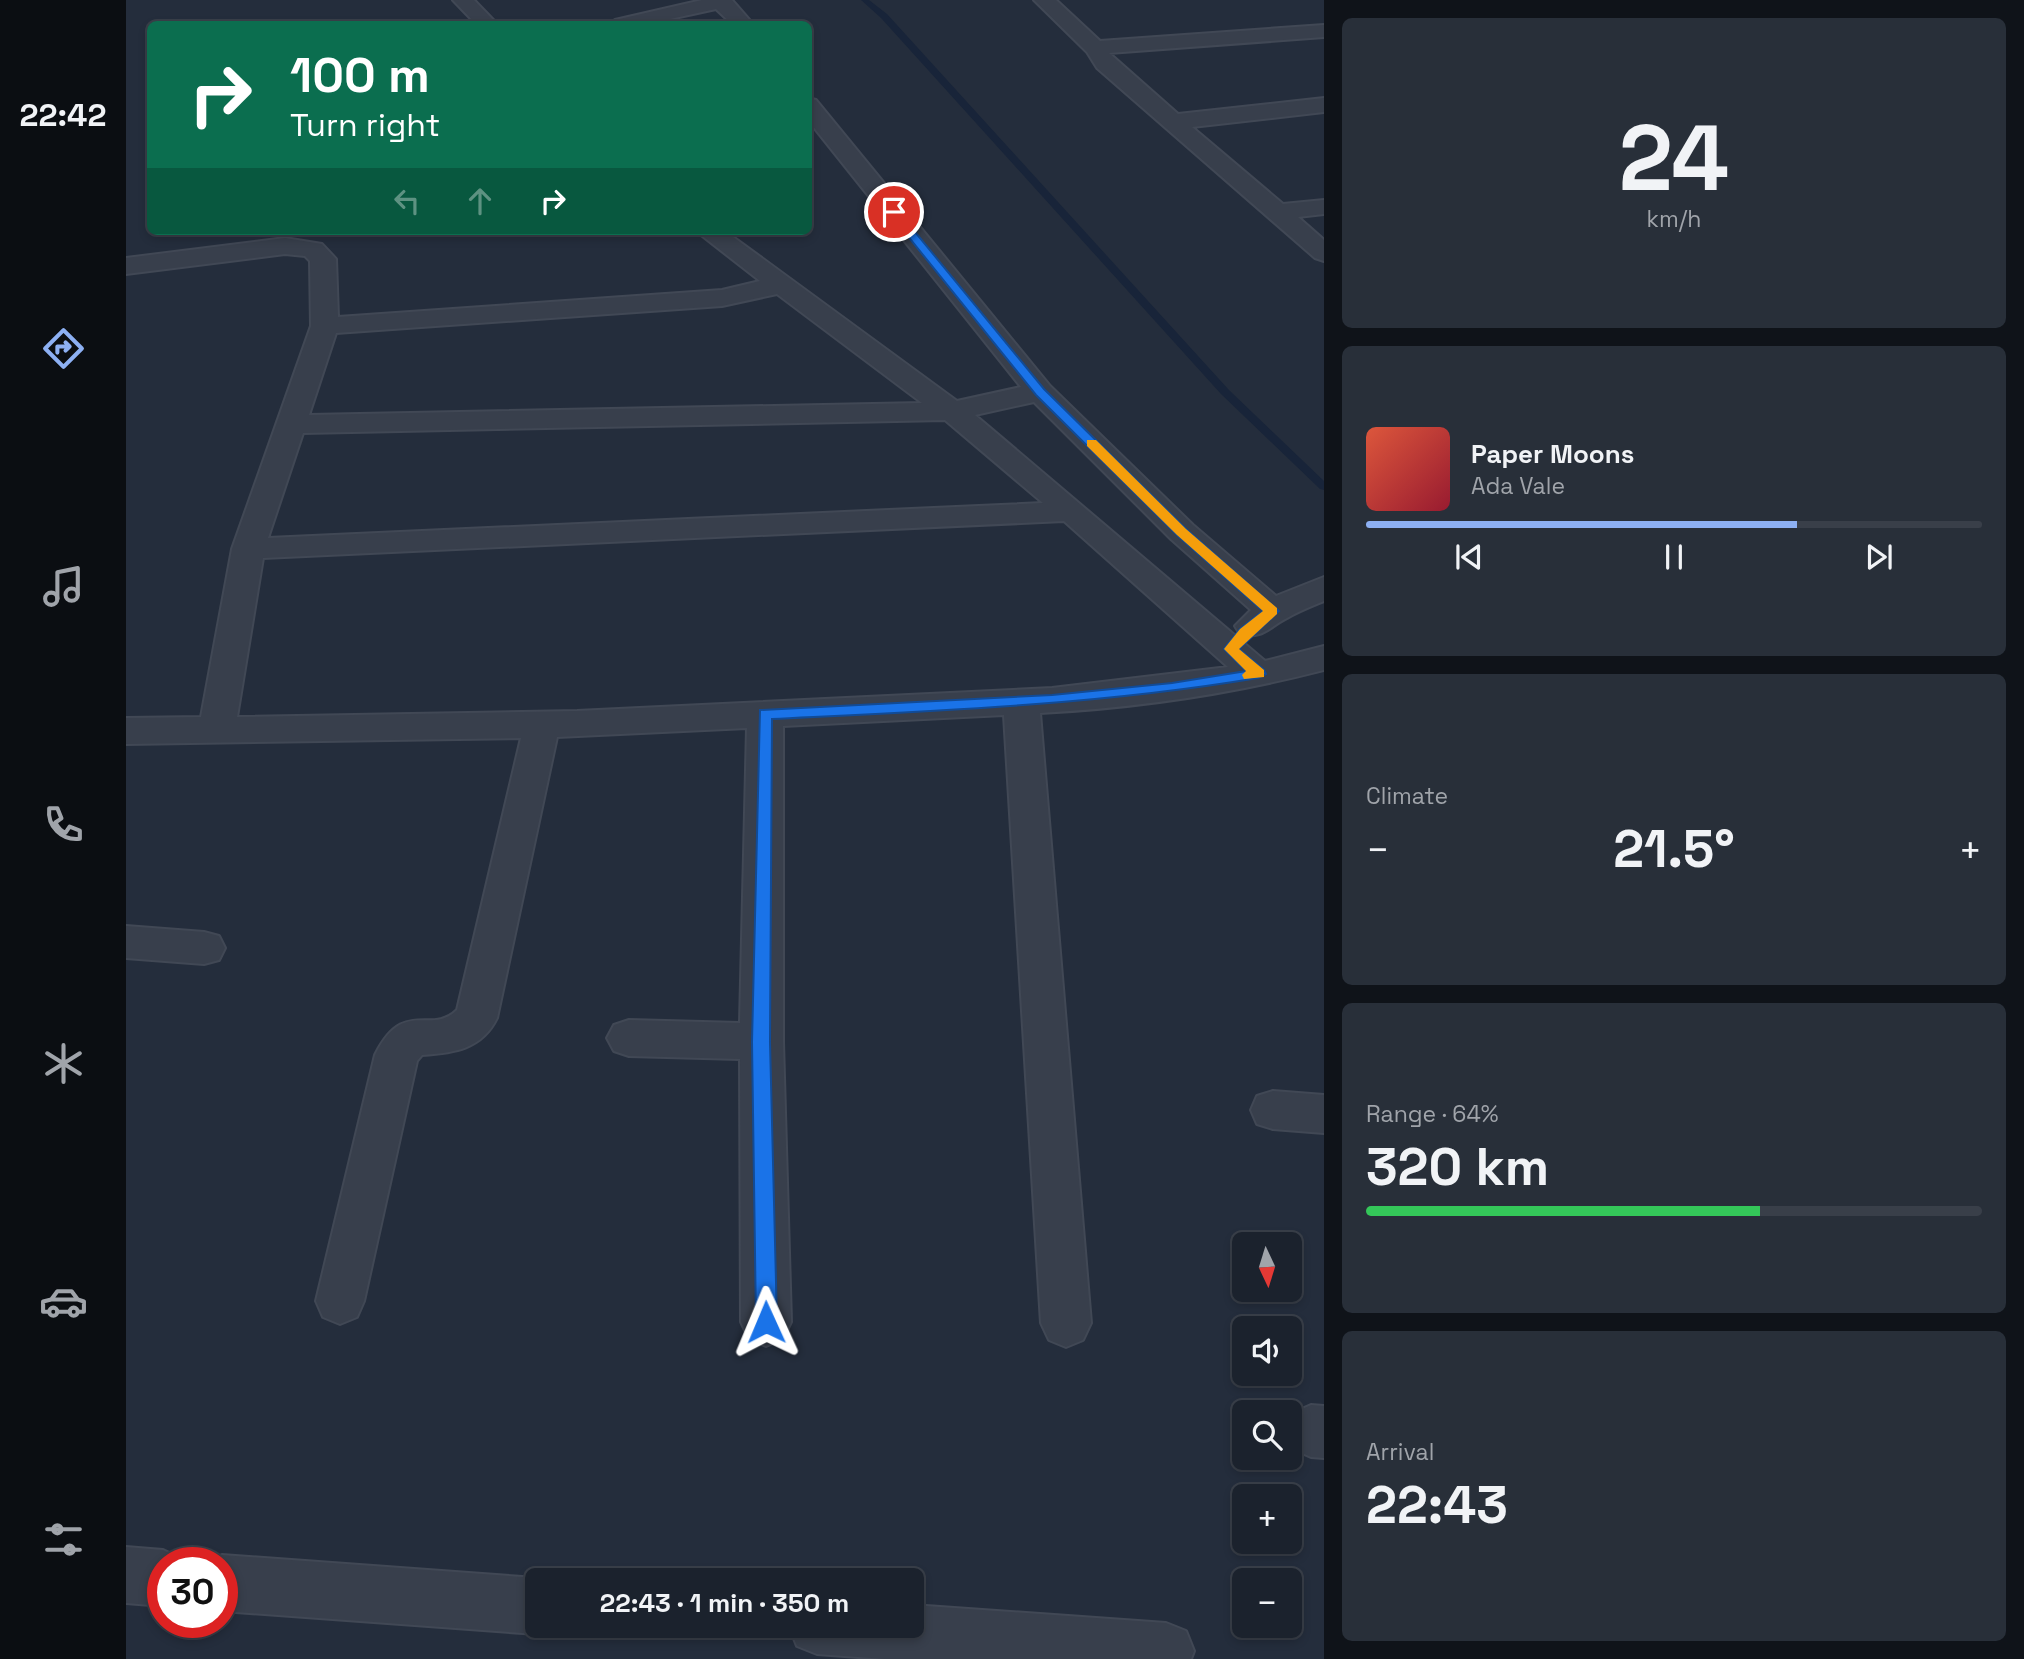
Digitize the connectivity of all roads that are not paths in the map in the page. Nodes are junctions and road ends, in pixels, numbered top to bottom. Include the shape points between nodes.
1 (463, 0) edge
2 (1044, 0) edge
3 (484, 21) edge
4 (635, 21) edge
5 (740, 21) edge
6 (1324, 32) edge
7 (1095, 48) junction
8 (1324, 105) edge
9 (812, 116) edge
10 (1172, 121) junction
11 (822, 143) edge
12 (1324, 206) edge
13 (1280, 212) junction
14 (714, 235) edge
15 (1324, 253) edge
16 (126, 266) edge
17 (780, 285) junction
18 (325, 326) junction
19 (1040, 392) junction
20 (952, 411) junction
21 (289, 424) junction
22 (1070, 510) junction
23 (248, 549) junction
24 (1324, 588) edge
25 (1272, 611) junction
26 (1231, 649) junction
27 (1324, 658) edge
28 (1258, 674) junction
29 (1021, 701) junction
30 (765, 714) junction
31 (542, 724) junction
32 (218, 728) junction
33 (126, 731) edge
34 (126, 942) edge
35 (204, 948) dead end
36 (629, 1038) dead end
37 (761, 1042) junction
38 (1273, 1110) dead end
39 (1324, 1114) edge
40 (340, 1301) dead end
41 (766, 1322) dead end
42 (1066, 1324) dead end
43 (126, 1575) edge
44 (147, 1577) edge
45 (238, 1584) edge
46 (525, 1605) edge
47 (924, 1634) edge
48 (1166, 1651) dead end

1 - 3 street
2 - 7 street
4 - 5 street via 716,3 724,4
6 - 7 street
7 - 10 street via 1105,63
8 - 10 street
9 - 11 street
10 - 13 street
11 - 19 street
12 - 13 street
13 - 15 street
14 - 17 street
16 - 18 street via 285,246 313,249 323,259
17 - 18 street via 722,298
17 - 20 street
18 - 21 street
19 - 20 street
19 - 25 street via 1182,532
20 - 21 street
20 - 22 street
21 - 23 street
22 - 23 street
22 - 26 street
23 - 32 street
24 - 25 street
25 - 26 street
26 - 28 street
27 - 28 street
28 - 29 street via 1172,688
29 - 30 street
29 - 42 street
30 - 31 street
30 - 37 street
31 - 32 street
31 - 40 street via 476,1018 466,1032 409,1039 397,1055
32 - 33 street
34 - 35 street
36 - 37 street
37 - 41 street
38 - 39 street
43 - 44 street
45 - 46 street
47 - 48 street

